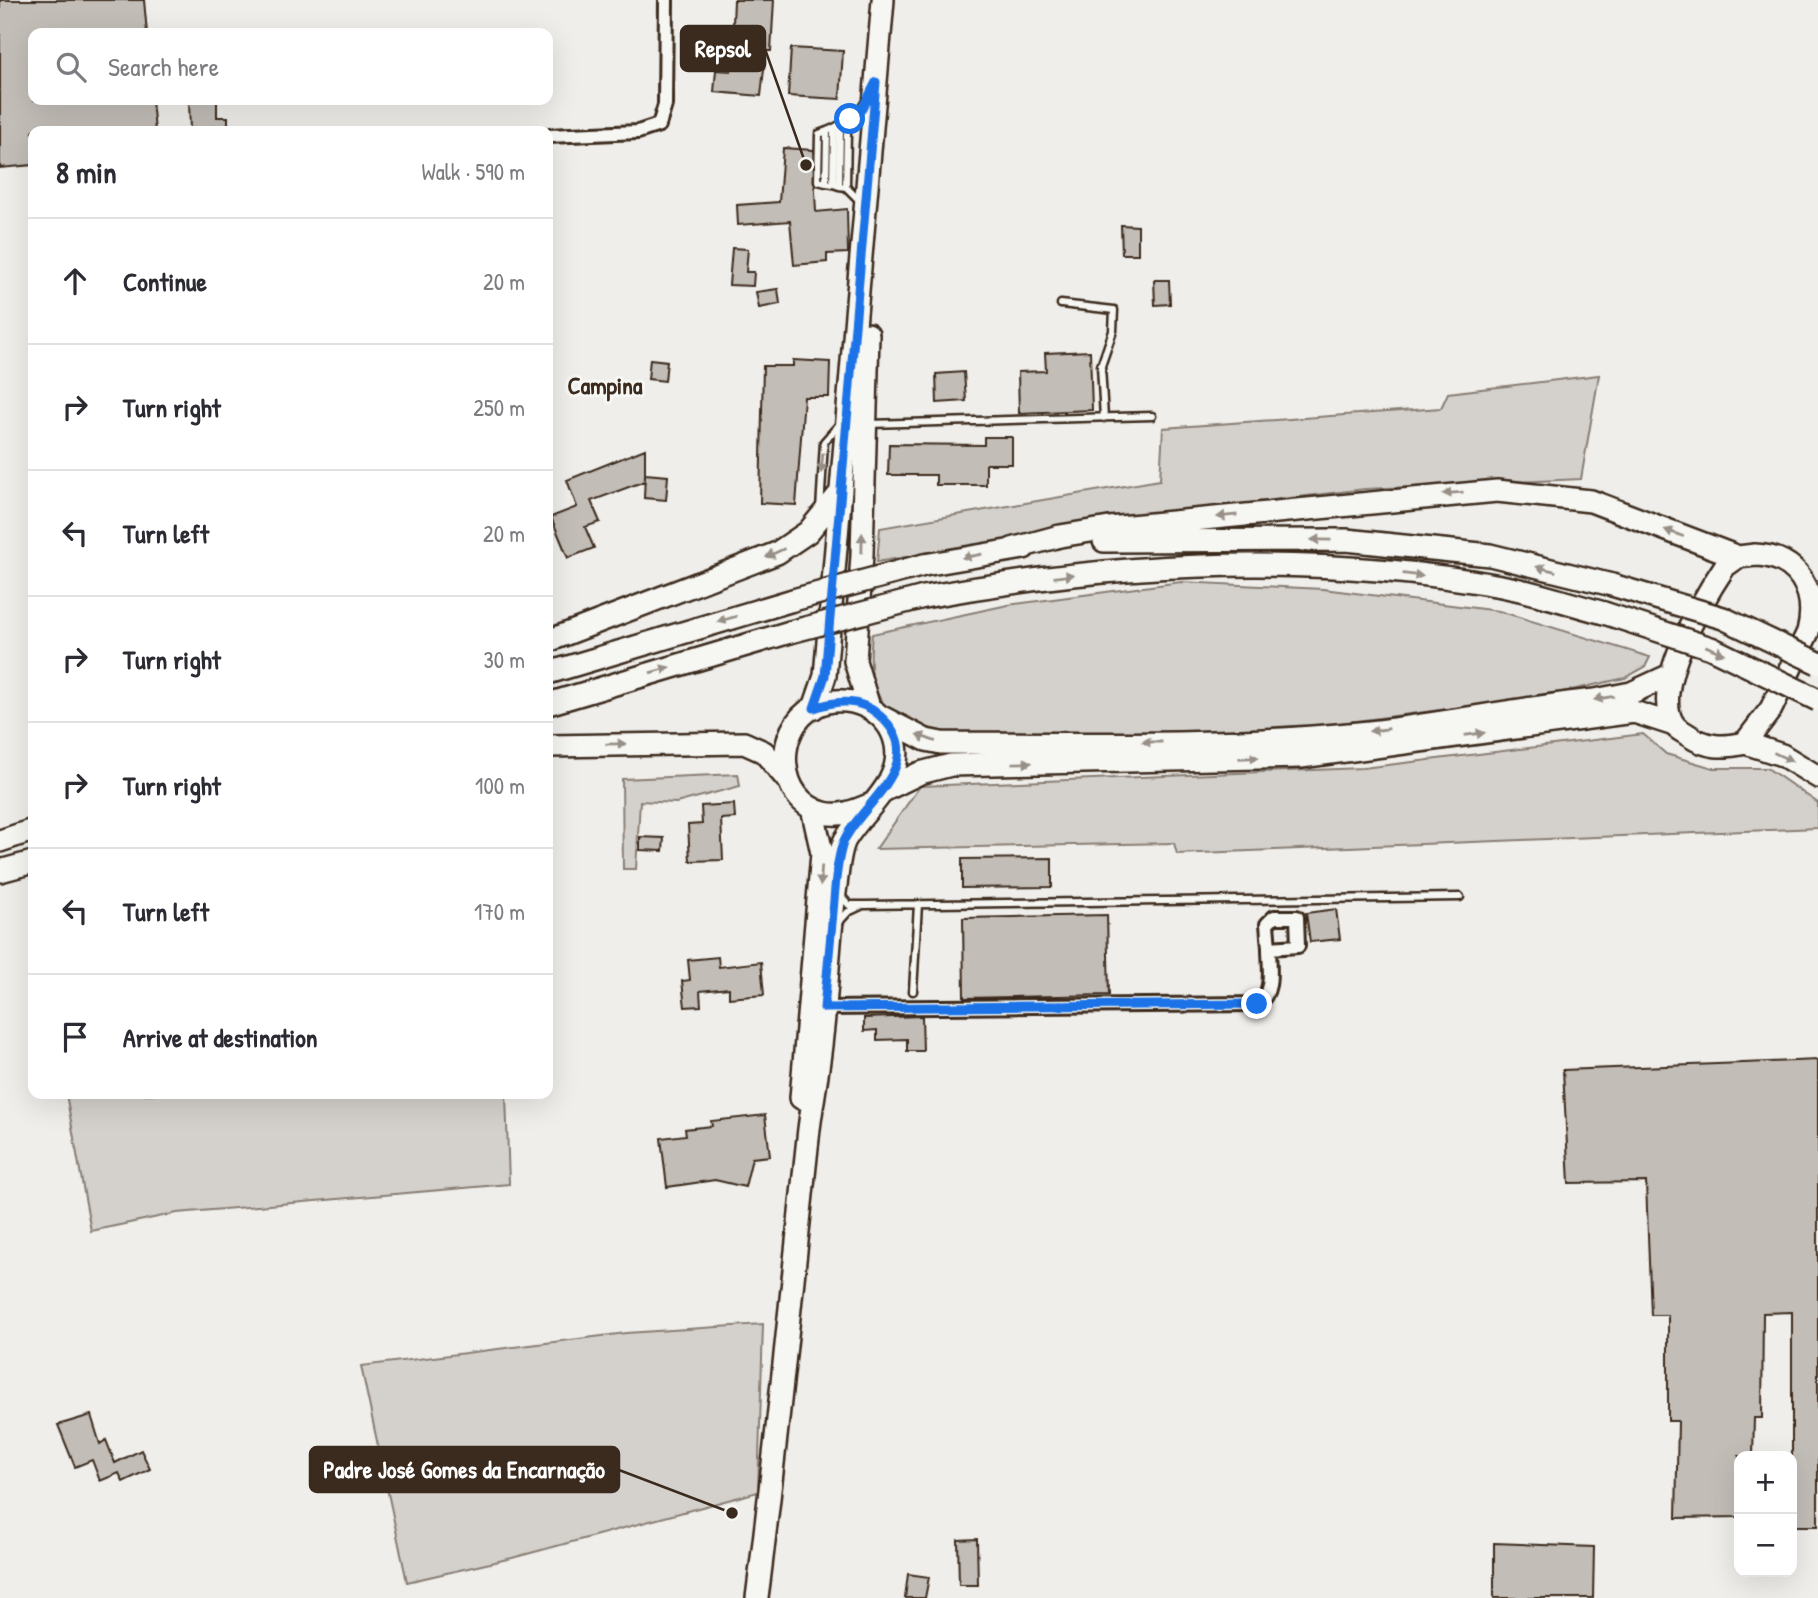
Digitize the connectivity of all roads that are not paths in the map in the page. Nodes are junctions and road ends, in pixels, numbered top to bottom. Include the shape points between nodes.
1 (666, 0) edge
2 (885, 6) edge
3 (879, 48) junction
4 (876, 82) junction
5 (862, 109) junction
6 (850, 119) junction
7 (831, 129) junction
8 (553, 136) edge
9 (836, 185) junction
10 (865, 210) junction
11 (1061, 304) dead end
12 (1152, 416) dead end
13 (1104, 418) junction
14 (855, 419) junction
15 (842, 490) junction
16 (820, 520) junction
17 (1012, 549) junction
18 (1738, 557) junction
19 (1814, 597) edge
20 (553, 639) edge
21 (1818, 663) edge
22 (553, 672) edge
23 (1668, 676) junction
24 (1818, 699) edge
25 (553, 703) edge
26 (814, 708) junction
27 (875, 712) junction
28 (1674, 725) junction
29 (1745, 743) junction
30 (553, 746) edge
31 (1818, 777) edge
32 (885, 790) junction
33 (806, 802) junction
34 (869, 805) junction
35 (28, 832) edge
36 (28, 836) edge
37 (0, 843) edge
38 (28, 863) edge
39 (0, 871) edge
40 (836, 887) junction
41 (1460, 897) dead end
42 (918, 904) junction
43 (865, 905) junction
44 (832, 929) junction
45 (1269, 948) dead end
46 (913, 991) dead end
47 (824, 1008) junction
48 (793, 1290) junction
49 (757, 1598) edge

1 - 8 street via 665,105 659,125 638,132
2 - 3 main road
3 - 4 main road
3 - 14 main road
4 - 5 lane
4 - 10 main road
5 - 6 lane
5 - 9 lane via 847,132
6 - 7 lane
6 - 9 lane via 840,130
7 - 9 lane
7 - 9 lane via 819,134 818,181
9 - 10 lane
10 - 14 main road
11 - 13 lane via 1114,310 1113,331 1101,366
12 - 13 lane
13 - 14 lane
14 - 15 main road
14 -> 16 lane via 824,442
27 -> 14 main road via 855,661 862,555
15 - 16 main road
15 - 26 main road via 825,676
16 -> 20 main road via 777,553
18 -> 17 main road via 1591,501 1497,491 1109,528
21 -> 17 main road, bridge via 1723,618 1490,555 1346,540 1114,540
17 -> 22 main road, bridge via 924,565
18 - 19 main road via 1766,555 1789,564
18 - 23 main road via 1714,583
19 - 29 main road via 1808,632 1772,709
23 -> 27 main road via 1631,694 1595,700 1295,738 941,743 926,740
23 - 28 main road via 1667,704
25 -> 24 main road, bridge via 924,597 1111,570 1320,566 1503,586 1711,648
26 - 27 main road via 844,701
26 - 33 main road via 799,720 784,749 789,782
27 - 32 main road via 891,730 897,746 896,763
28 - 29 main road via 1699,743
32 -> 28 main road via 951,765 1301,757 1634,712
29 -> 31 main road via 1782,755
30 -> 33 main road via 744,743 764,752
32 - 34 main road
33 - 34 main road via 836,814
33 -> 48 main road via 822,853 799,1127
34 - 40 main road via 844,842
35 - 37 main road
36 - 37 main road
38 - 39 main road
40 - 43 lane via 849,905
40 - 44 main road
41 - 42 lane
42 - 43 lane
42 - 46 lane
43 - 44 lane via 848,912
44 - 47 main road
45 - 47 street via 1269,987 1265,999 1257,1004
47 - 48 main road
48 - 49 main road

